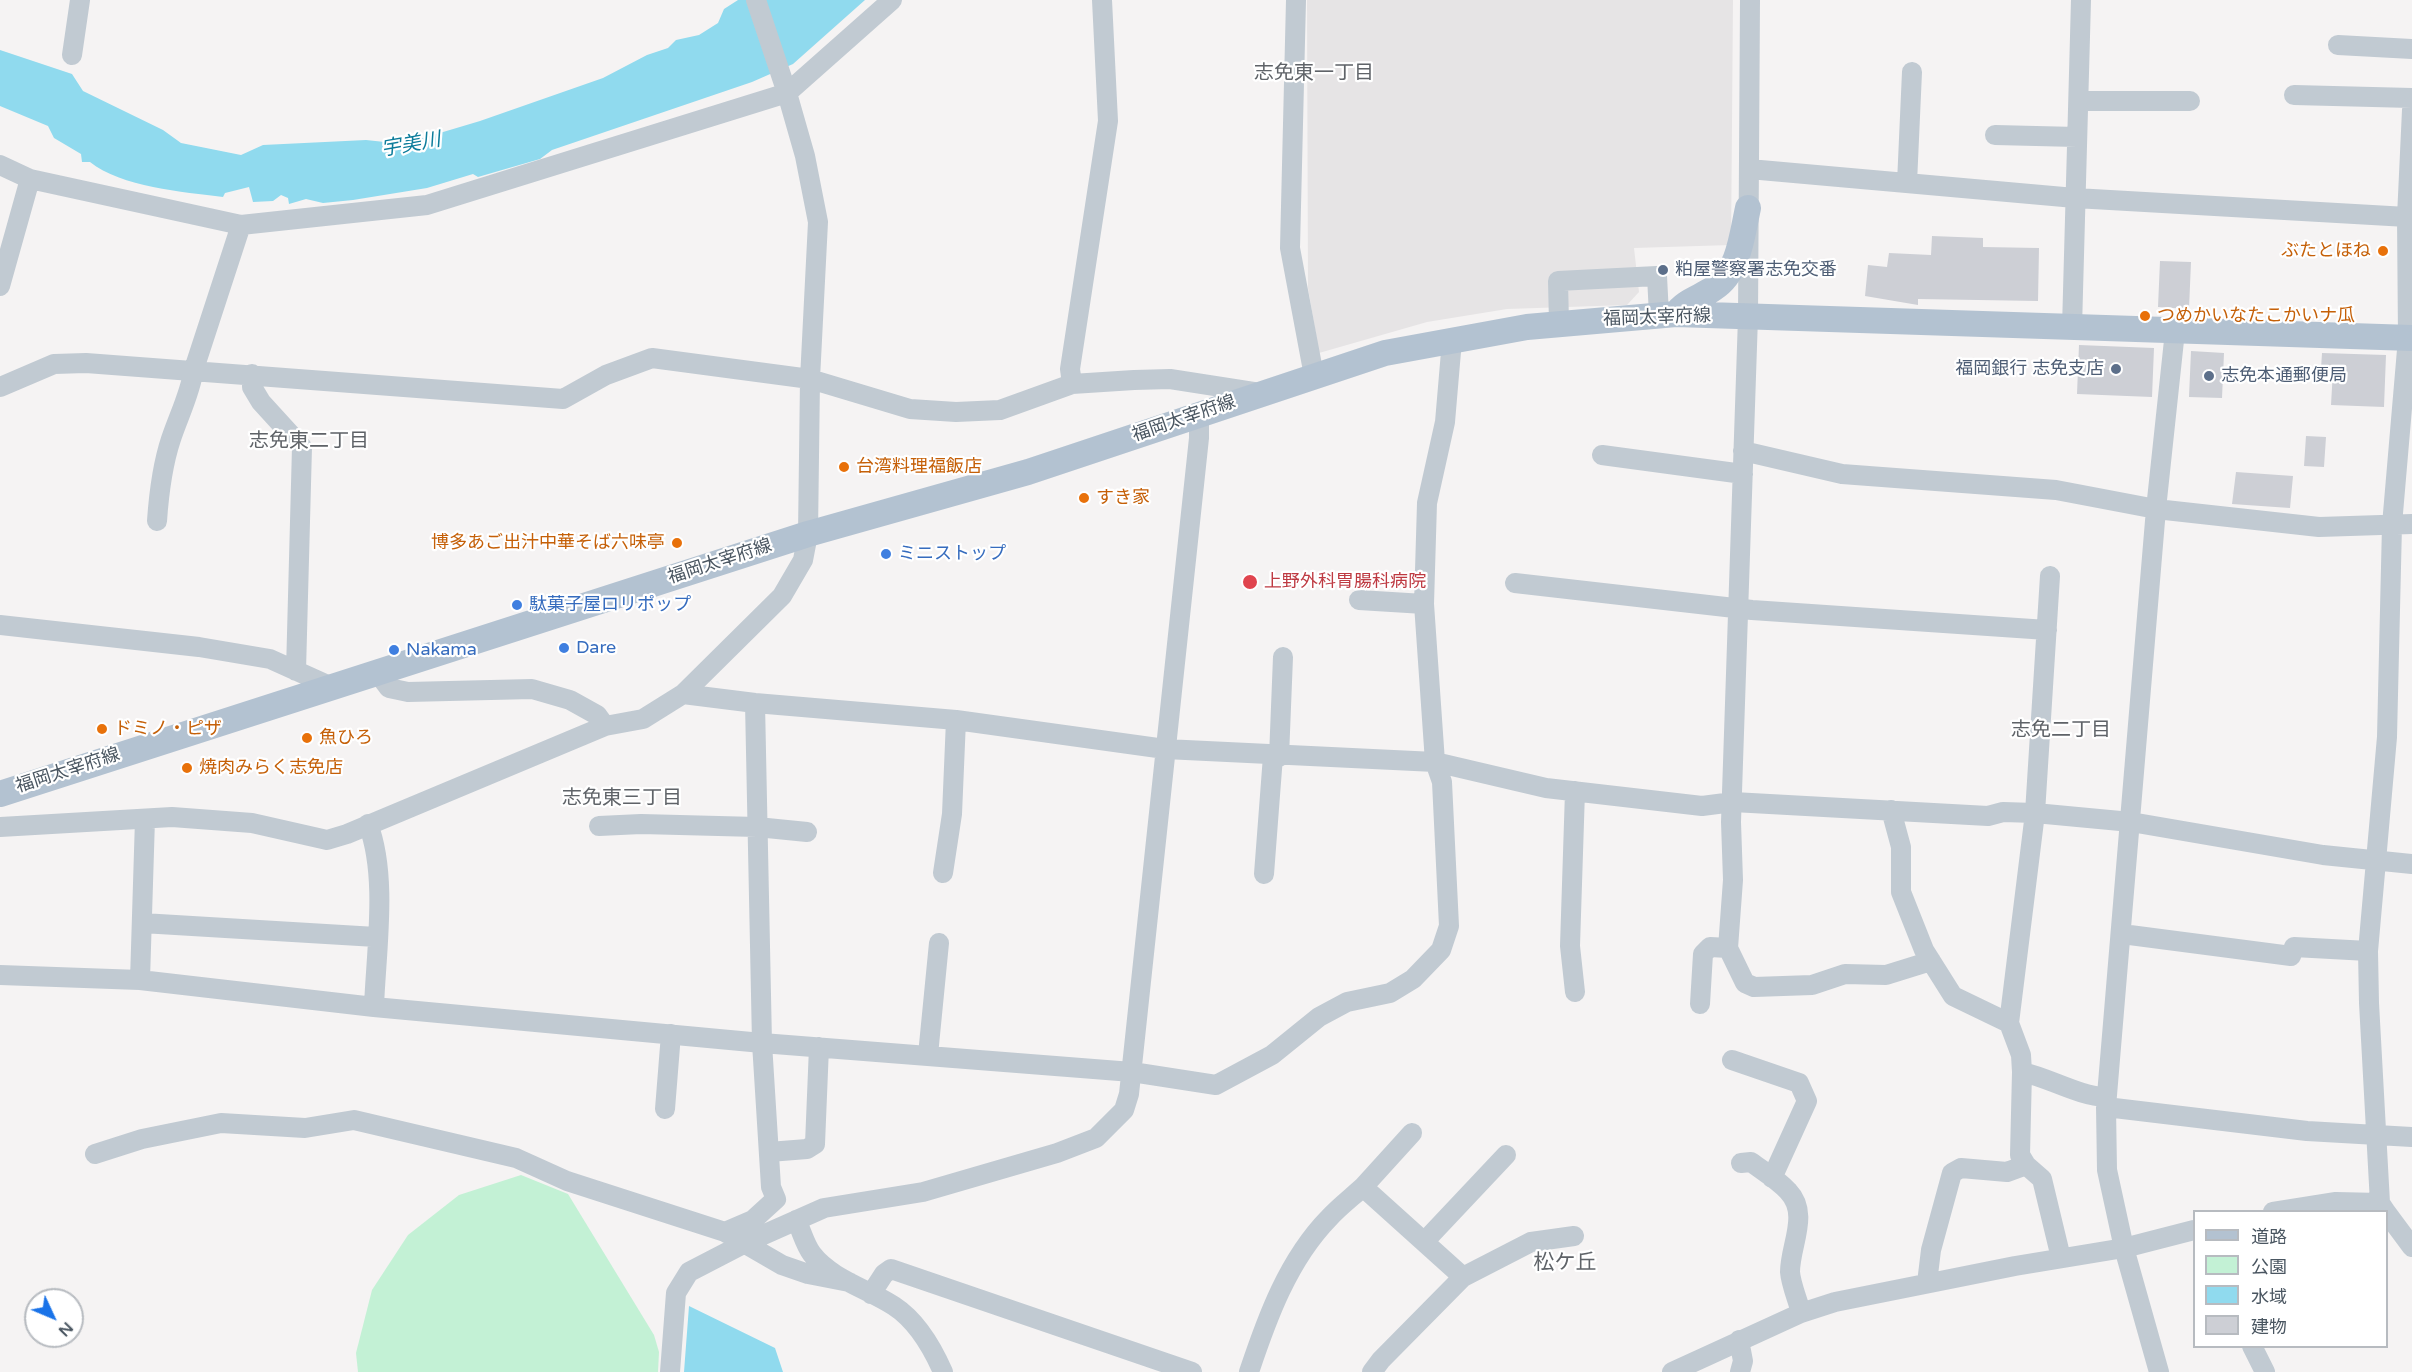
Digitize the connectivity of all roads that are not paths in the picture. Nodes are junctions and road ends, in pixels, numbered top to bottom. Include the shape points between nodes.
1 (80, 0) edge
2 (756, 0) edge
3 (892, 0) edge
4 (1102, 0) edge
5 (1296, 0) edge
6 (1750, 0) edge
7 (2081, 0) edge
8 (2338, 45) dead end
9 (2412, 49) edge
10 (72, 55) dead end
11 (1912, 72) dead end
12 (788, 93) junction
13 (2294, 95) dead end
14 (2412, 98) edge
15 (2079, 101) junction
16 (2190, 101) dead end
17 (2412, 110) edge
18 (1995, 135) dead end
19 (2077, 137) junction
20 (0, 165) edge
21 (1749, 169) junction
22 (30, 179) junction
23 (1907, 183) junction
24 (2075, 198) junction
25 (1748, 208) junction
26 (2408, 218) junction
27 (241, 225) junction
28 (0, 286) edge
29 (1668, 314) junction
30 (1748, 317) junction
31 (1559, 323) junction
32 (2072, 327) junction
33 (2175, 331) junction
34 (2410, 338) edge
35 (1452, 340) junction
36 (194, 369) junction
37 (252, 374) junction
38 (1314, 376) junction
39 (810, 379) junction
40 (1072, 384) junction
41 (0, 387) edge
42 (1260, 393) junction
43 (1199, 414) junction
44 (1743, 451) junction
45 (1602, 455) dead end
46 (1743, 474) junction
47 (2156, 509) junction
48 (157, 521) dead end
49 (2412, 524) edge
50 (2392, 525) junction
51 (808, 534) junction
52 (2050, 576) dead end
53 (1515, 583) dead end
54 (1359, 600) dead end
55 (1424, 604) junction
56 (1739, 607) junction
57 (0, 625) edge
58 (2047, 630) junction
59 (1283, 657) dead end
60 (296, 671) junction
61 (376, 672) junction
62 (330, 686) junction
63 (683, 694) junction
64 (754, 703) junction
65 (956, 720) junction
66 (605, 726) junction
67 (1165, 749) junction
68 (1276, 757) junction
69 (1436, 762) junction
70 (1575, 791) junction
71 (0, 794) edge
72 (1733, 802) junction
73 (1891, 810) junction
74 (2035, 813) junction
75 (145, 819) junction
76 (2131, 822) junction
77 (368, 824) junction
78 (600, 826) dead end
79 (0, 827) edge
80 (758, 827) junction
81 (807, 832) dead end
82 (2375, 860) junction
83 (2412, 864) edge
84 (943, 873) dead end
85 (1264, 874) dead end
86 (142, 923) junction
87 (2122, 934) junction
88 (376, 937) junction
89 (939, 942) dead end
90 (1728, 948) junction
91 (2368, 951) junction
92 (1931, 961) junction
93 (0, 975) edge
94 (140, 980) junction
95 (1575, 992) dead end
96 (1700, 1004) dead end
97 (374, 1007) junction
98 (2008, 1023) junction
99 (671, 1034) junction
100 (762, 1043) junction
101 (819, 1047) junction
102 (928, 1056) junction
103 (1732, 1060) dead end
104 (1131, 1072) junction
105 (2022, 1072) junction
106 (2106, 1102) junction
107 (665, 1108) dead end
108 (1412, 1133) dead end
109 (2378, 1135) junction
110 (2412, 1137) edge
111 (769, 1152) junction
112 (95, 1154) dead end
113 (1506, 1155) dead end
114 (1740, 1163) dead end
115 (2026, 1165) junction
116 (1772, 1178) junction
117 (1364, 1187) junction
118 (2384, 1209) edge
119 (2286, 1210) edge
120 (2388, 1214) edge
121 (796, 1220) junction
122 (2193, 1230) edge
123 (725, 1232) junction
124 (1574, 1236) dead end
125 (1424, 1242) junction
126 (745, 1243) junction
127 (2412, 1247) edge
128 (2124, 1248) junction
129 (2061, 1258) junction
130 (1463, 1277) junction
131 (849, 1282) junction
132 (1927, 1283) junction
133 (871, 1294) junction
134 (1801, 1313) junction
135 (1739, 1340) junction
136 (2253, 1348) edge
137 (670, 1372) edge
138 (943, 1372) edge
139 (1192, 1372) edge
140 (1249, 1372) edge
141 (1372, 1372) edge
142 (1672, 1372) edge
143 (1740, 1372) edge
144 (2159, 1372) edge
145 (2265, 1372) edge

1 - 10 street
2 - 12 street
3 - 12 street
4 - 40 street via 1108,121 1070,369
5 - 38 street via 1290,248
6 - 21 street
7 - 15 street
8 - 9 street
11 - 23 street
12 - 27 street via 427,205
12 - 39 street via 818,222
13 - 14 street
15 - 16 street
15 - 19 street
17 - 26 street
18 - 19 street
19 - 24 street
20 - 22 street
21 - 23 street
21 - 25 street
22 - 27 street
22 - 28 street
23 - 24 street
24 - 26 street
24 - 32 street
25 - 29 main road via 1736,261 1718,286
25 - 30 street
26 - 34 street
27 - 36 street
29 - 30 main road, 福岡太宰府線
29 - 31 main road, 福岡太宰府線
29 - 31 street via 1658,276 1558,281
30 - 32 main road, 福岡太宰府線
30 - 44 street
31 - 35 main road, 福岡太宰府線
32 - 33 main road, 福岡太宰府線
33 - 34 main road, 福岡太宰府線
33 - 47 street
34 - 50 street
35 - 38 main road, 福岡太宰府線 via 1385,353
35 - 55 street via 1445,422 1427,503
36 - 37 street
36 - 41 street via 54,364
36 - 48 street via 160,479
37 - 39 street via 563,399 606,375 652,358
37 - 60 street via 252,387 261,402 302,447
38 - 42 main road, 福岡太宰府線
39 - 40 street via 910,409 956,412 1000,410
39 - 51 street
40 - 42 street via 1170,379
42 - 43 main road, 福岡太宰府線
43 - 51 main road, 福岡太宰府線 via 1028,472
43 - 67 street
44 - 46 street
44 - 47 street via 1842,474 2056,490
45 - 46 street
46 - 56 street
47 - 50 street via 2319,527
47 - 76 street
49 - 50 street
50 - 82 street via 2387,737
51 - 61 main road, 福岡太宰府線
51 - 63 street via 803,560 783,596
52 - 58 street
53 - 56 street
54 - 55 street
55 - 69 street
56 - 58 street
56 - 72 street
57 - 60 street via 200,646 270,659
58 - 74 street
59 - 68 street
60 - 62 street
61 - 62 main road, 福岡太宰府線
61 - 66 street via 389,688 408,692 532,688 570,700 597,715
62 - 71 main road, 福岡太宰府線
63 - 64 street
63 - 66 street via 643,719
64 - 65 street
64 - 80 street
65 - 67 street
65 - 84 street
66 - 77 street
67 - 68 street
67 - 104 street
68 - 69 street
68 - 85 street
69 - 70 street
69 - 104 street via 1442,782 1449,926 1441,950 1413,979 1390,993 1347,1002 1319,1017 1272,1055 1216,1085
70 - 72 street via 1702,806
70 - 95 street via 1570,946
72 - 73 street
72 - 90 street
73 - 74 street via 1988,816 2003,812
73 - 92 street via 1900,847 1901,892
74 - 76 street
74 - 98 street
75 - 77 street via 172,817 252,823 327,840
75 - 79 street
75 - 86 street
76 - 82 street via 2323,855
76 - 87 street
77 - 88 street via 379,869
78 - 80 street
80 - 81 street
80 - 100 street
82 - 83 street
82 - 91 street
86 - 88 street
86 - 94 street
87 - 91 street via 2291,956 2294,947
87 - 106 street
88 - 97 street
89 - 102 street
90 - 92 street via 1745,983 1754,987 1812,985 1845,974 1886,975
90 - 96 street via 1710,947 1703,954
91 - 109 street
92 - 98 street via 1953,996
93 - 94 street
94 - 97 street
97 - 99 street
98 - 105 street via 2022,1055
99 - 100 street
99 - 107 street
100 - 101 street
100 - 111 street
101 - 102 street
101 - 111 street via 815,1144 807,1149
102 - 104 street
103 - 116 street via 1799,1083 1807,1101
104 - 121 street via 1125,1110 1096,1138 1056,1154 923,1192 824,1208
105 - 106 street
105 - 115 street via 2020,1155
106 - 109 street via 2307,1131
106 - 128 street via 2107,1170
108 - 117 street
109 - 110 street
109 - 118 street
111 - 123 street via 771,1187 776,1199 753,1220
112 - 123 street via 142,1139 221,1123 305,1128 354,1120 516,1158 567,1181
113 - 125 street
114 - 116 street via 1751,1162
115 - 129 street via 2042,1179
115 - 132 street via 2007,1172 1960,1168 1952,1173 1931,1250
116 - 134 street via 1797,1204 1799,1218 1790,1275
117 - 125 street
117 - 140 street via 1329,1218 1299,1256 1265,1324
118 - 119 street via 2336,1202
120 - 127 street
121 - 126 street
121 - 131 street via 813,1255
122 - 128 street
123 - 126 street
124 - 130 street via 1531,1242
125 - 130 street
126 - 131 street via 782,1265
126 - 137 street via 688,1272 676,1293
128 - 129 street
128 - 144 street
129 - 132 street
130 - 141 street
131 - 133 street
132 - 134 street
133 - 138 street via 909,1318
133 - 139 street via 891,1269
134 - 135 street
135 - 142 street
135 - 143 street via 1743,1361
136 - 145 street

